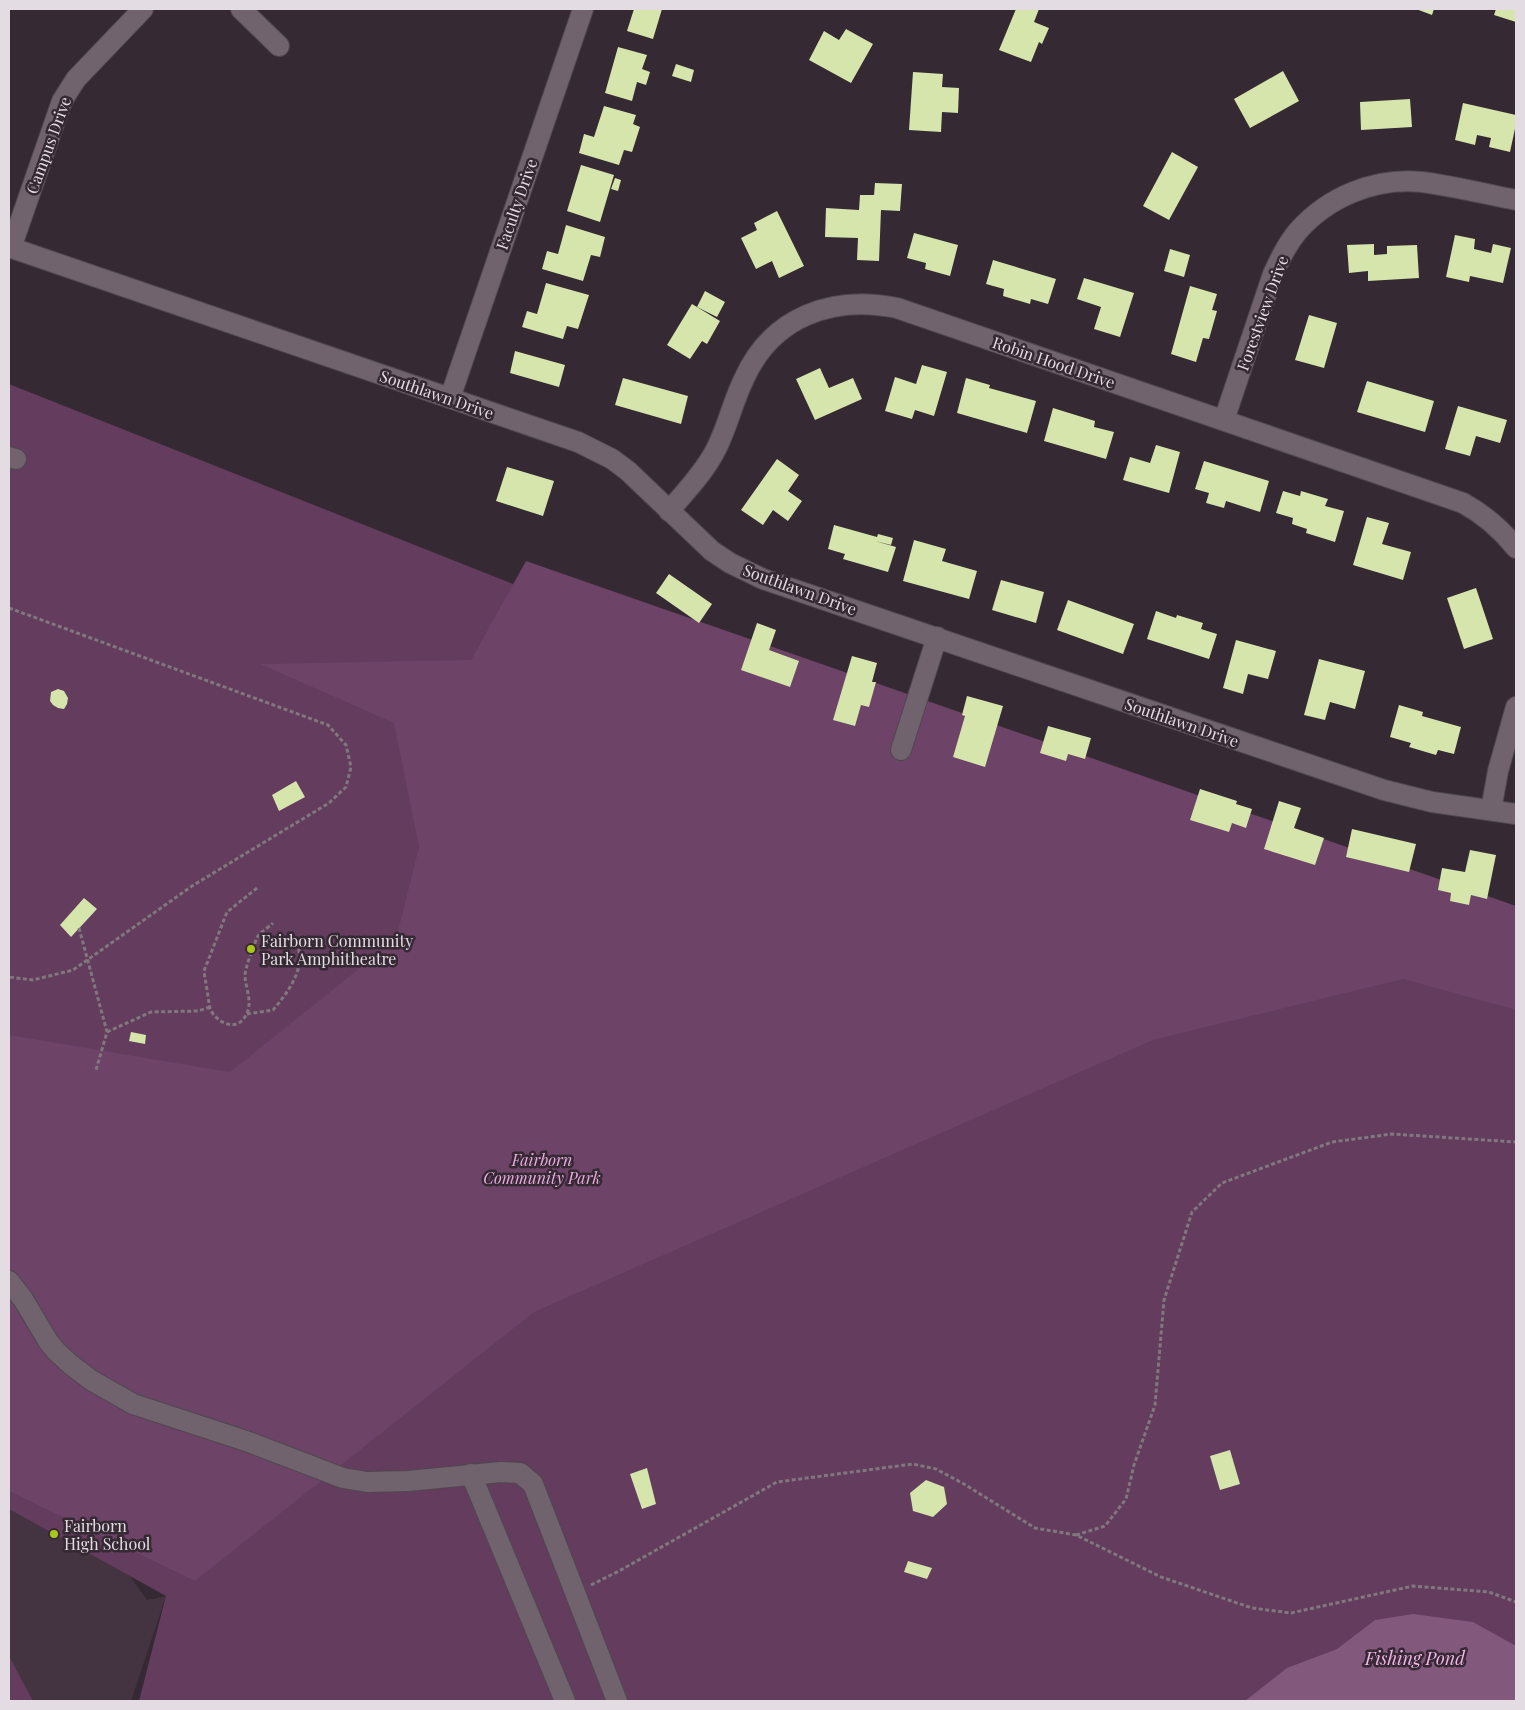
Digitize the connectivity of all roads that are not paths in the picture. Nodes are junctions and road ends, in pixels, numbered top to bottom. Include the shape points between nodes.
1 (143, 9) edge
2 (241, 9) edge
3 (583, 9) edge
4 (279, 46) dead end
5 (1516, 200) edge
6 (10, 248) edge
7 (450, 398) junction
8 (1224, 420) junction
9 (669, 511) junction
10 (1516, 548) edge
11 (937, 637) junction
12 (1516, 707) edge
13 (901, 750) dead end
14 (1491, 810) junction
15 (1516, 814) edge
16 (9, 1281) edge
17 (471, 1474) junction
18 (565, 1701) edge
19 (617, 1701) edge

1 - 6 street, Campus Drive via 76,79 65,95
2 - 4 street
3 - 7 street, Faculty Drive
5 - 8 street, Forestview Drive via 1422,182 1389,183 1358,190 1315,214 1297,232 1273,274
6 - 7 street, Southlawn Drive
7 - 9 street, Southlawn Drive via 597,450 628,471
8 - 9 street, Robin Hood Drive via 897,308 851,303 837,305 796,320 761,351 743,379 714,453 704,470
8 - 10 street, Robin Hood Drive via 1463,503 1492,521
9 - 11 street, Southlawn Drive via 712,551 746,572
11 - 13 street
11 - 14 street, Southlawn Drive via 1384,790 1432,802
12 - 14 street
14 - 15 street, Southlawn Drive
16 - 17 street via 56,1351 91,1380 134,1404 246,1441 343,1478 375,1482 408,1481
17 - 18 street
17 - 19 street via 520,1474 533,1484

